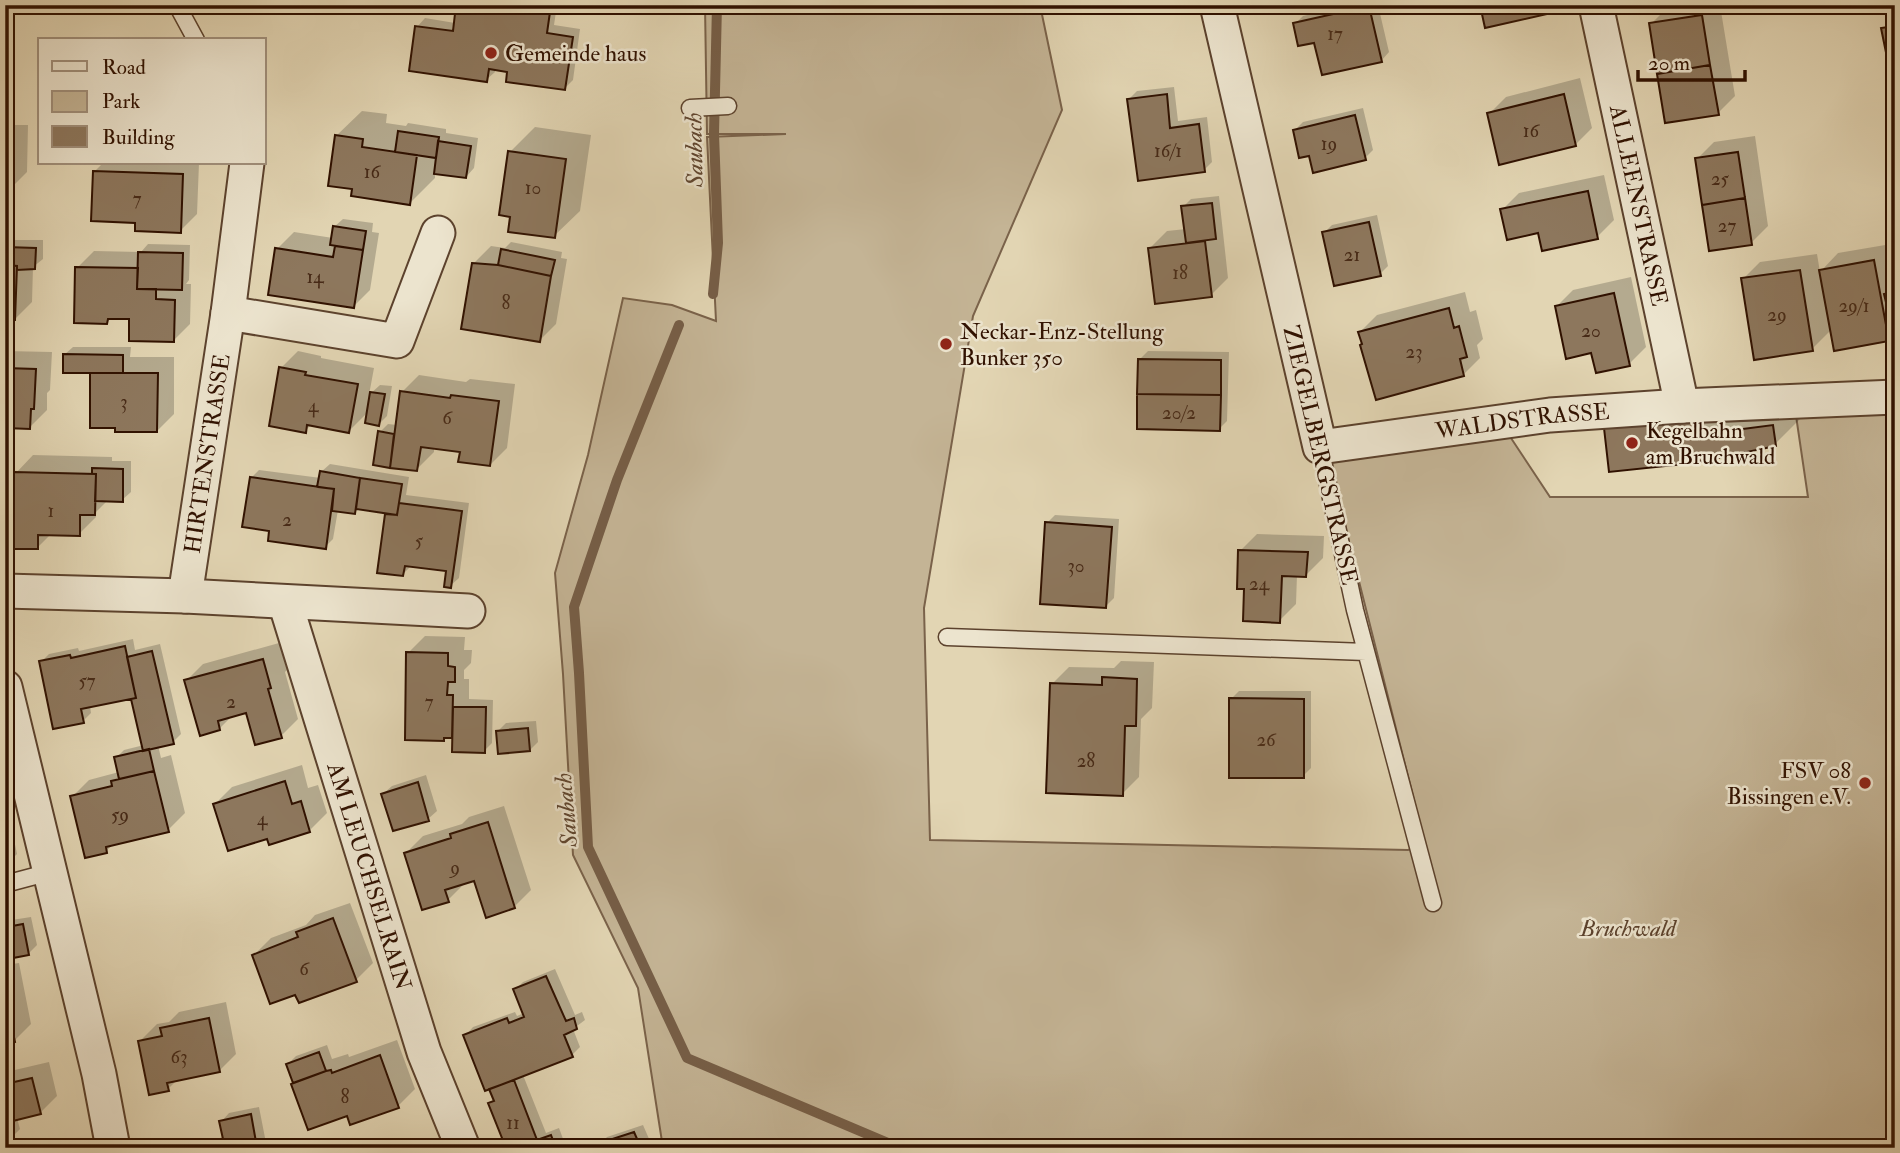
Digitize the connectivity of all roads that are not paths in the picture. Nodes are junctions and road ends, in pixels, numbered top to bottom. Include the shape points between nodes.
1 (177, 5) edge
2 (1217, 5) edge
3 (1596, 5) edge
4 (195, 38) edge
5 (690, 107) dead end
6 (719, 107) dead end
7 (247, 164) edge
8 (438, 233) dead end
9 (228, 313) junction
10 (1895, 397) edge
11 (1682, 406) junction
12 (1320, 447) junction
13 (5, 591) edge
14 (185, 596) junction
15 (285, 602) junction
16 (468, 611) dead end
17 (947, 637) dead end
18 (1366, 652) junction
19 (5, 687) edge
20 (50, 872) junction
21 (5, 884) edge
22 (1433, 903) dead end
23 (113, 1148) edge
24 (463, 1148) edge

1 - 4 lane
2 - 12 street, ZIEGELBERGSTRASSE
3 - 11 street, ALLEENSTRASSE
5 - 6 lane
7 - 9 street, HIRTENSTRASSE
8 - 9 street via 397,341
9 - 14 street, HIRTENSTRASSE
10 - 11 street, WALDSTRASSE
11 - 12 street, WALDSTRASSE via 1550,415
12 - 18 lane, ZIEGELBERGSTRASSE
13 - 14 street
14 - 15 street
15 - 16 street
15 - 24 street, AM LEUCHSELRAIN via 424,1052
17 - 18 lane
18 - 22 lane, ZIEGELBERGSTRASSE
19 - 20 street
20 - 21 lane
20 - 23 street

